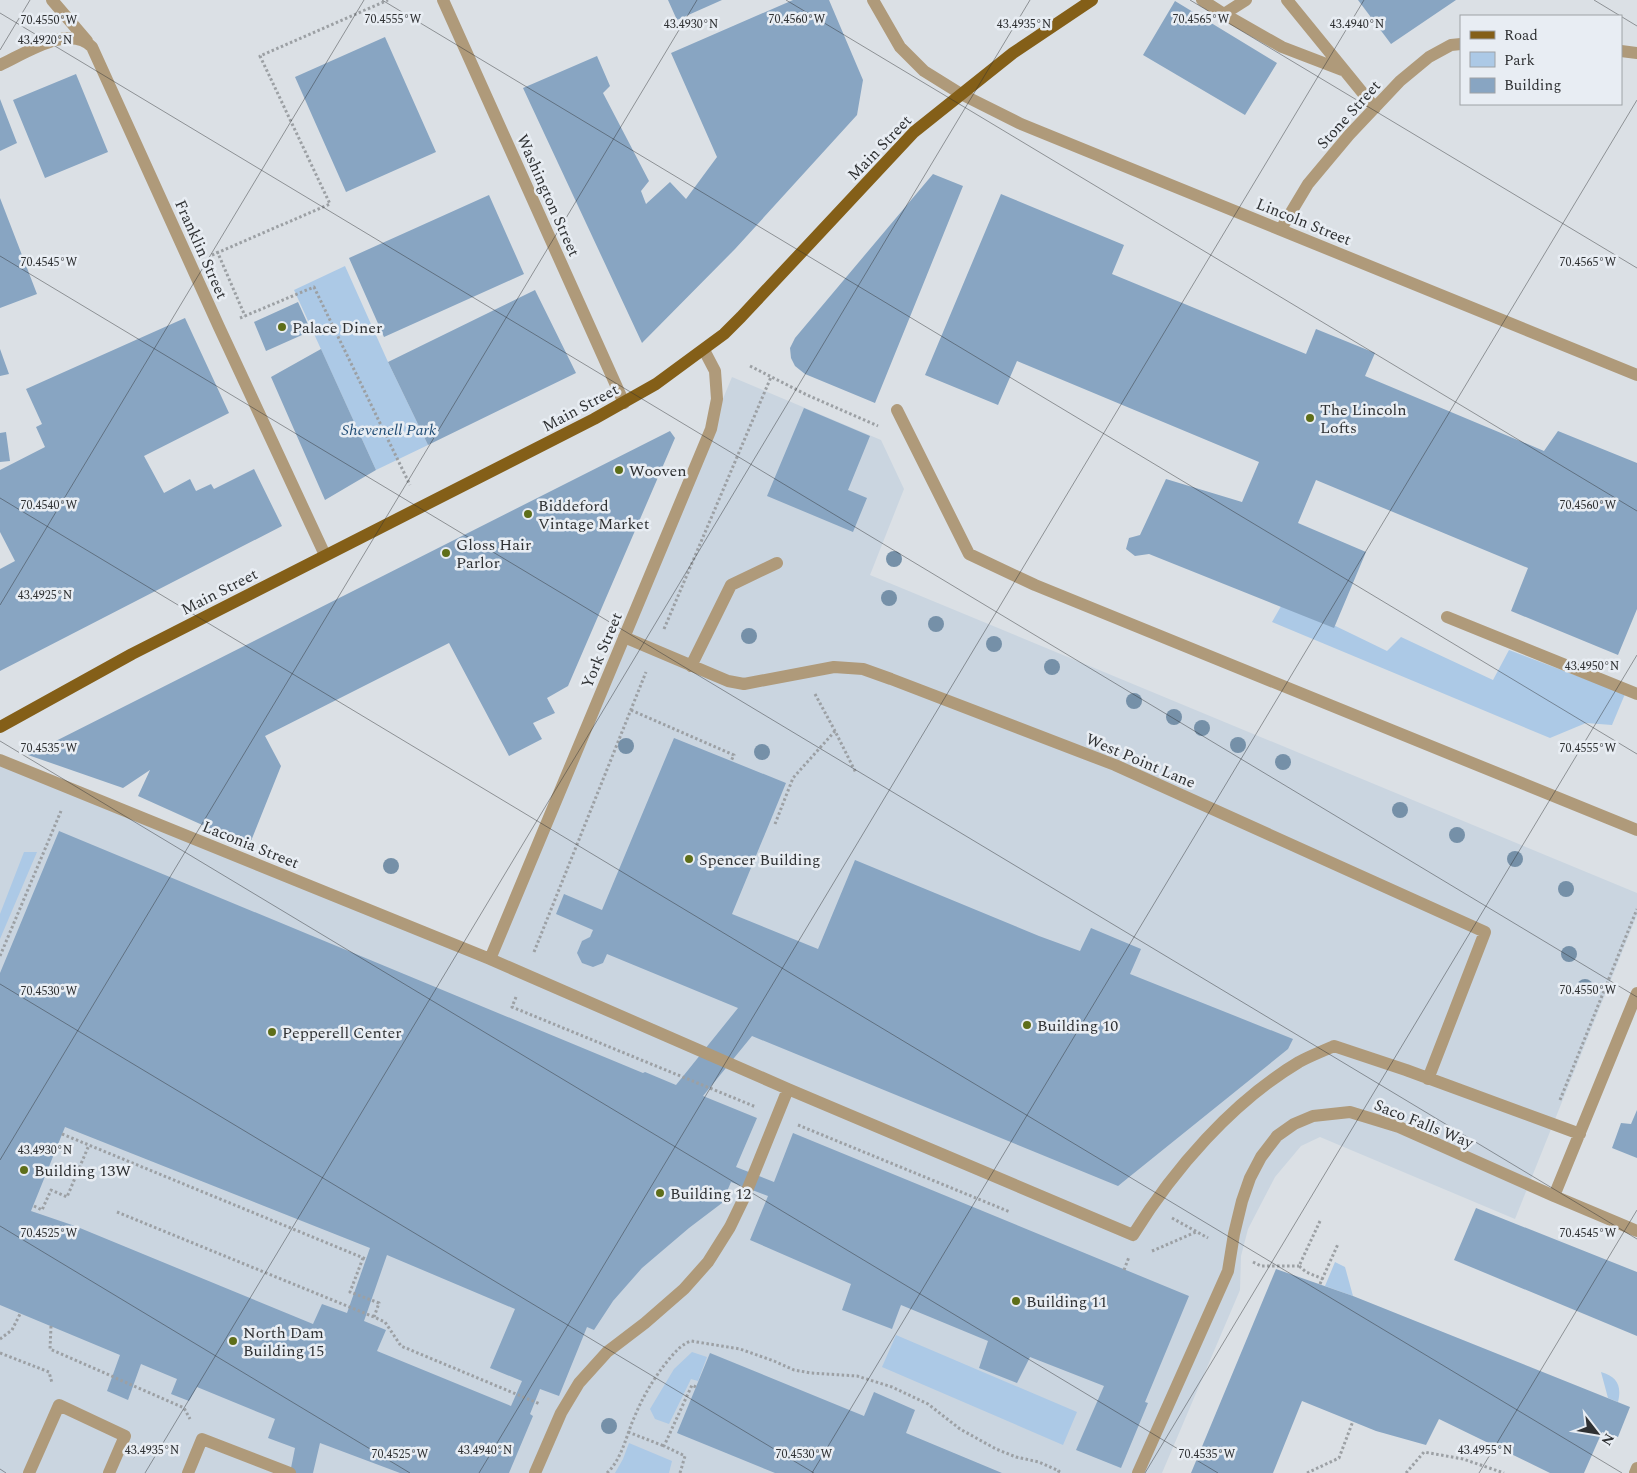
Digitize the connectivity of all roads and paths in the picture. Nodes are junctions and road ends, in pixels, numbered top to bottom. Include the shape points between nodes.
1 (52, 0) edge
2 (388, 0) edge
3 (443, 0) edge
4 (873, 0) edge
5 (1092, 0) edge
6 (1202, 0) edge
7 (1246, 0) edge
8 (1287, 0) edge
9 (1224, 14) junction
10 (87, 41) junction
11 (1460, 44) edge
12 (1622, 51) edge
13 (1637, 53) edge
14 (0, 64) edge
15 (1345, 70) junction
16 (961, 94) junction
17 (1375, 108) junction
18 (1281, 229) junction
19 (217, 251) junction
20 (192, 268) junction
21 (245, 316) junction
22 (219, 327) junction
23 (704, 350) junction
24 (750, 366) dead end
25 (1637, 375) edge
26 (771, 377) junction
27 (624, 403) junction
28 (897, 410) dead end
29 (853, 414) dead end
30 (420, 507) junction
31 (324, 556) junction
32 (777, 563) dead end
33 (1447, 617) dead end
34 (624, 637) junction
35 (655, 650) junction
36 (691, 666) junction
37 (1637, 694) edge
38 (818, 698) dead end
39 (631, 710) junction
40 (0, 727) edge
41 (835, 731) junction
42 (0, 760) edge
43 (731, 761) dead end
44 (856, 773) dead end
45 (71, 789) junction
46 (775, 824) dead end
47 (1637, 830) edge
48 (1637, 908) edge
49 (0, 956) edge
50 (490, 959) junction
51 (525, 974) junction
52 (1637, 993) edge
53 (512, 1007) dead end
54 (1428, 1078) junction
55 (788, 1089) junction
56 (1550, 1123) junction
57 (62, 1134) dead end
58 (1580, 1134) junction
59 (90, 1145) junction
60 (1554, 1196) junction
61 (34, 1206) dead end
62 (1151, 1207) junction
63 (117, 1212) dead end
64 (1320, 1221) dead end
65 (1637, 1231) edge
66 (1338, 1244) dead end
67 (1231, 1250) junction
68 (1299, 1266) junction
69 (1323, 1279) junction
70 (1320, 1284) dead end
71 (20, 1314) dead end
72 (374, 1317) junction
73 (51, 1326) dead end
74 (0, 1339) edge
75 (0, 1353) edge
76 (696, 1387) dead end
77 (59, 1405) junction
78 (562, 1413) junction
79 (1353, 1421) dead end
80 (628, 1432) junction
81 (202, 1439) junction
82 (664, 1446) junction
83 (1637, 1468) edge
84 (29, 1473) edge
85 (109, 1473) edge
86 (188, 1473) edge
87 (290, 1473) edge
88 (535, 1473) edge
89 (607, 1473) edge
90 (680, 1473) edge
91 (1058, 1473) edge
92 (1138, 1473) edge
93 (1307, 1473) edge
94 (1406, 1473) edge
95 (1504, 1473) edge
96 (1635, 1473) edge

1 - 10 street, Franklin Street
2 - 19 path via 260,56 330,204
3 - 27 street, Washington Street
4 - 16 street, Lincoln Street via 900,47 924,71
5 - 16 main road, Main Street via 1013,53
6 - 9 street
7 - 9 street
8 - 15 street
9 - 15 street via 1282,47
10 - 14 street via 69,37 57,40
10 - 20 street, Franklin Street via 98,57
11 - 17 street, Stone Street via 1451,45 1429,57
12 - 13 street
15 - 17 street
16 - 18 street, Lincoln Street via 1021,124
16 - 23 main road, Main Street via 914,132 741,317
17 - 18 street, Stone Street via 1308,184
18 - 25 street, Lincoln Street
19 - 20 path
19 - 21 path
20 - 22 street, Franklin Street
21 - 22 path
21 - 30 path via 314,287
22 - 31 street, Franklin Street
23 - 27 main road, Main Street
23 - 34 street, York Street via 715,371 717,399 711,429
24 - 26 path
26 - 29 path
26 - 35 path
27 - 30 main road, Main Street
28 - 47 street via 969,554 1035,586
30 - 31 main road, Main Street
31 - 40 main road, Main Street via 132,654
32 - 36 street via 731,585
33 - 37 street
34 - 35 street, West Point Lane
34 - 50 street, York Street
35 - 36 street, West Point Lane
35 - 39 path
36 - 54 street, West Point Lane via 744,684 834,667 863,669 1115,765 1485,932
38 - 41 path
39 - 43 path via 734,755
39 - 51 path
41 - 44 path
41 - 46 path via 793,778
42 - 45 street, Laconia Street
45 - 49 path
45 - 50 street, Laconia Street
48 - 56 path
50 - 51 street, Laconia Street
51 - 53 path
51 - 55 street, Laconia Street
52 - 58 street
54 - 56 street
54 - 62 street via 1334,1046 1300,1062 1248,1099 1209,1137
55 - 62 street, Laconia Street via 1133,1235
55 - 78 street via 730,1227 708,1262 684,1289 607,1352 579,1383
56 - 58 street
57 - 59 path
58 - 60 street
59 - 61 path via 67,1197 51,1190 42,1210
59 - 72 path via 364,1259 350,1292 379,1303
60 - 65 street, Saco Falls Way
60 - 67 street, Saco Falls Way via 1399,1127 1350,1112 1313,1116 1277,1136 1261,1157 1242,1201
62 - 67 path
63 - 72 path
64 - 68 path
66 - 69 path
67 - 68 path via 1261,1266
67 - 92 street, Saco Falls Way via 1228,1271
68 - 69 path
69 - 70 path
71 - 74 path via 12,1330
72 - 78 path via 385,1322 401,1346
73 - 81 path via 50,1349 184,1408
75 - 77 path via 49,1372
76 - 82 path via 692,1385
77 - 84 street
77 - 85 street via 125,1436
78 - 88 street
79 - 93 path via 1339,1458
80 - 82 path
80 - 89 path via 619,1456
80 - 91 path via 658,1372 684,1343 691,1341 740,1349 794,1370 857,1376 892,1387 928,1404 960,1429 996,1449 1039,1462
81 - 86 street
81 - 87 street
82 - 90 path via 685,1456
83 - 96 street
94 - 95 path via 1424,1452 1463,1459

